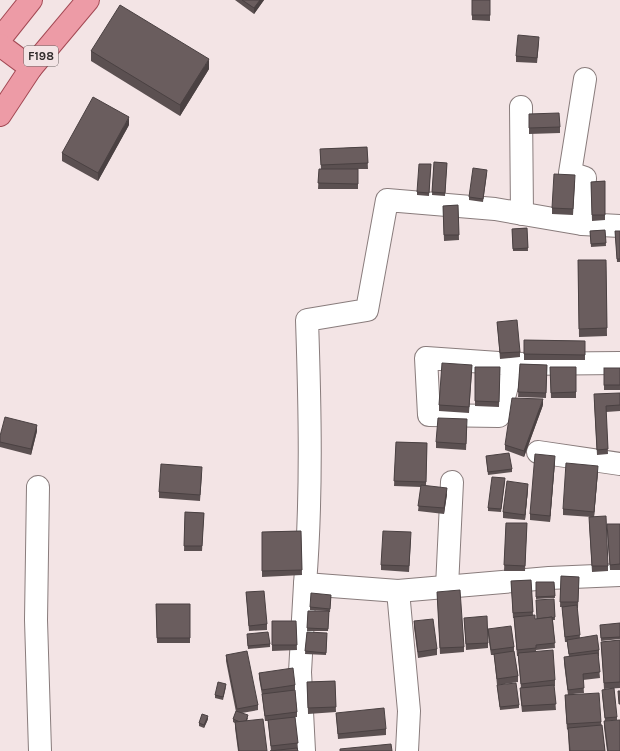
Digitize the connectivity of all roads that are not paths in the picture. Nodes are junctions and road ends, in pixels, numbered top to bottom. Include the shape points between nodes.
1 (32, 0) edge
2 (88, 0) edge
3 (0, 39) edge
4 (0, 45) edge
5 (31, 68) junction
6 (585, 79) dead end
7 (521, 107) dead end
8 (0, 115) edge
9 (522, 214) junction
10 (582, 224) junction
11 (620, 226) edge
12 (620, 363) edge
13 (513, 364) dead end
14 (538, 452) dead end
15 (620, 464) edge
16 (452, 482) dead end
17 (38, 487) dead end
18 (620, 575) edge
19 (305, 584) junction
20 (447, 587) junction
21 (398, 591) junction
22 (40, 751) edge
23 (304, 751) edge
24 (407, 751) edge

1 - 3 main road
2 - 5 main road, F198
4 - 5 main road
5 - 8 main road, F198
6 - 10 street via 570,173 585,178
7 - 9 street
9 - 10 street
9 - 19 street via 495,209 387,200 367,310 307,320 310,419
10 - 11 street
12 - 13 street
14 - 15 street
16 - 20 street
17 - 22 street via 36,620
18 - 20 street
19 - 21 street
19 - 23 street via 300,672
20 - 21 street
21 - 24 street via 410,712

